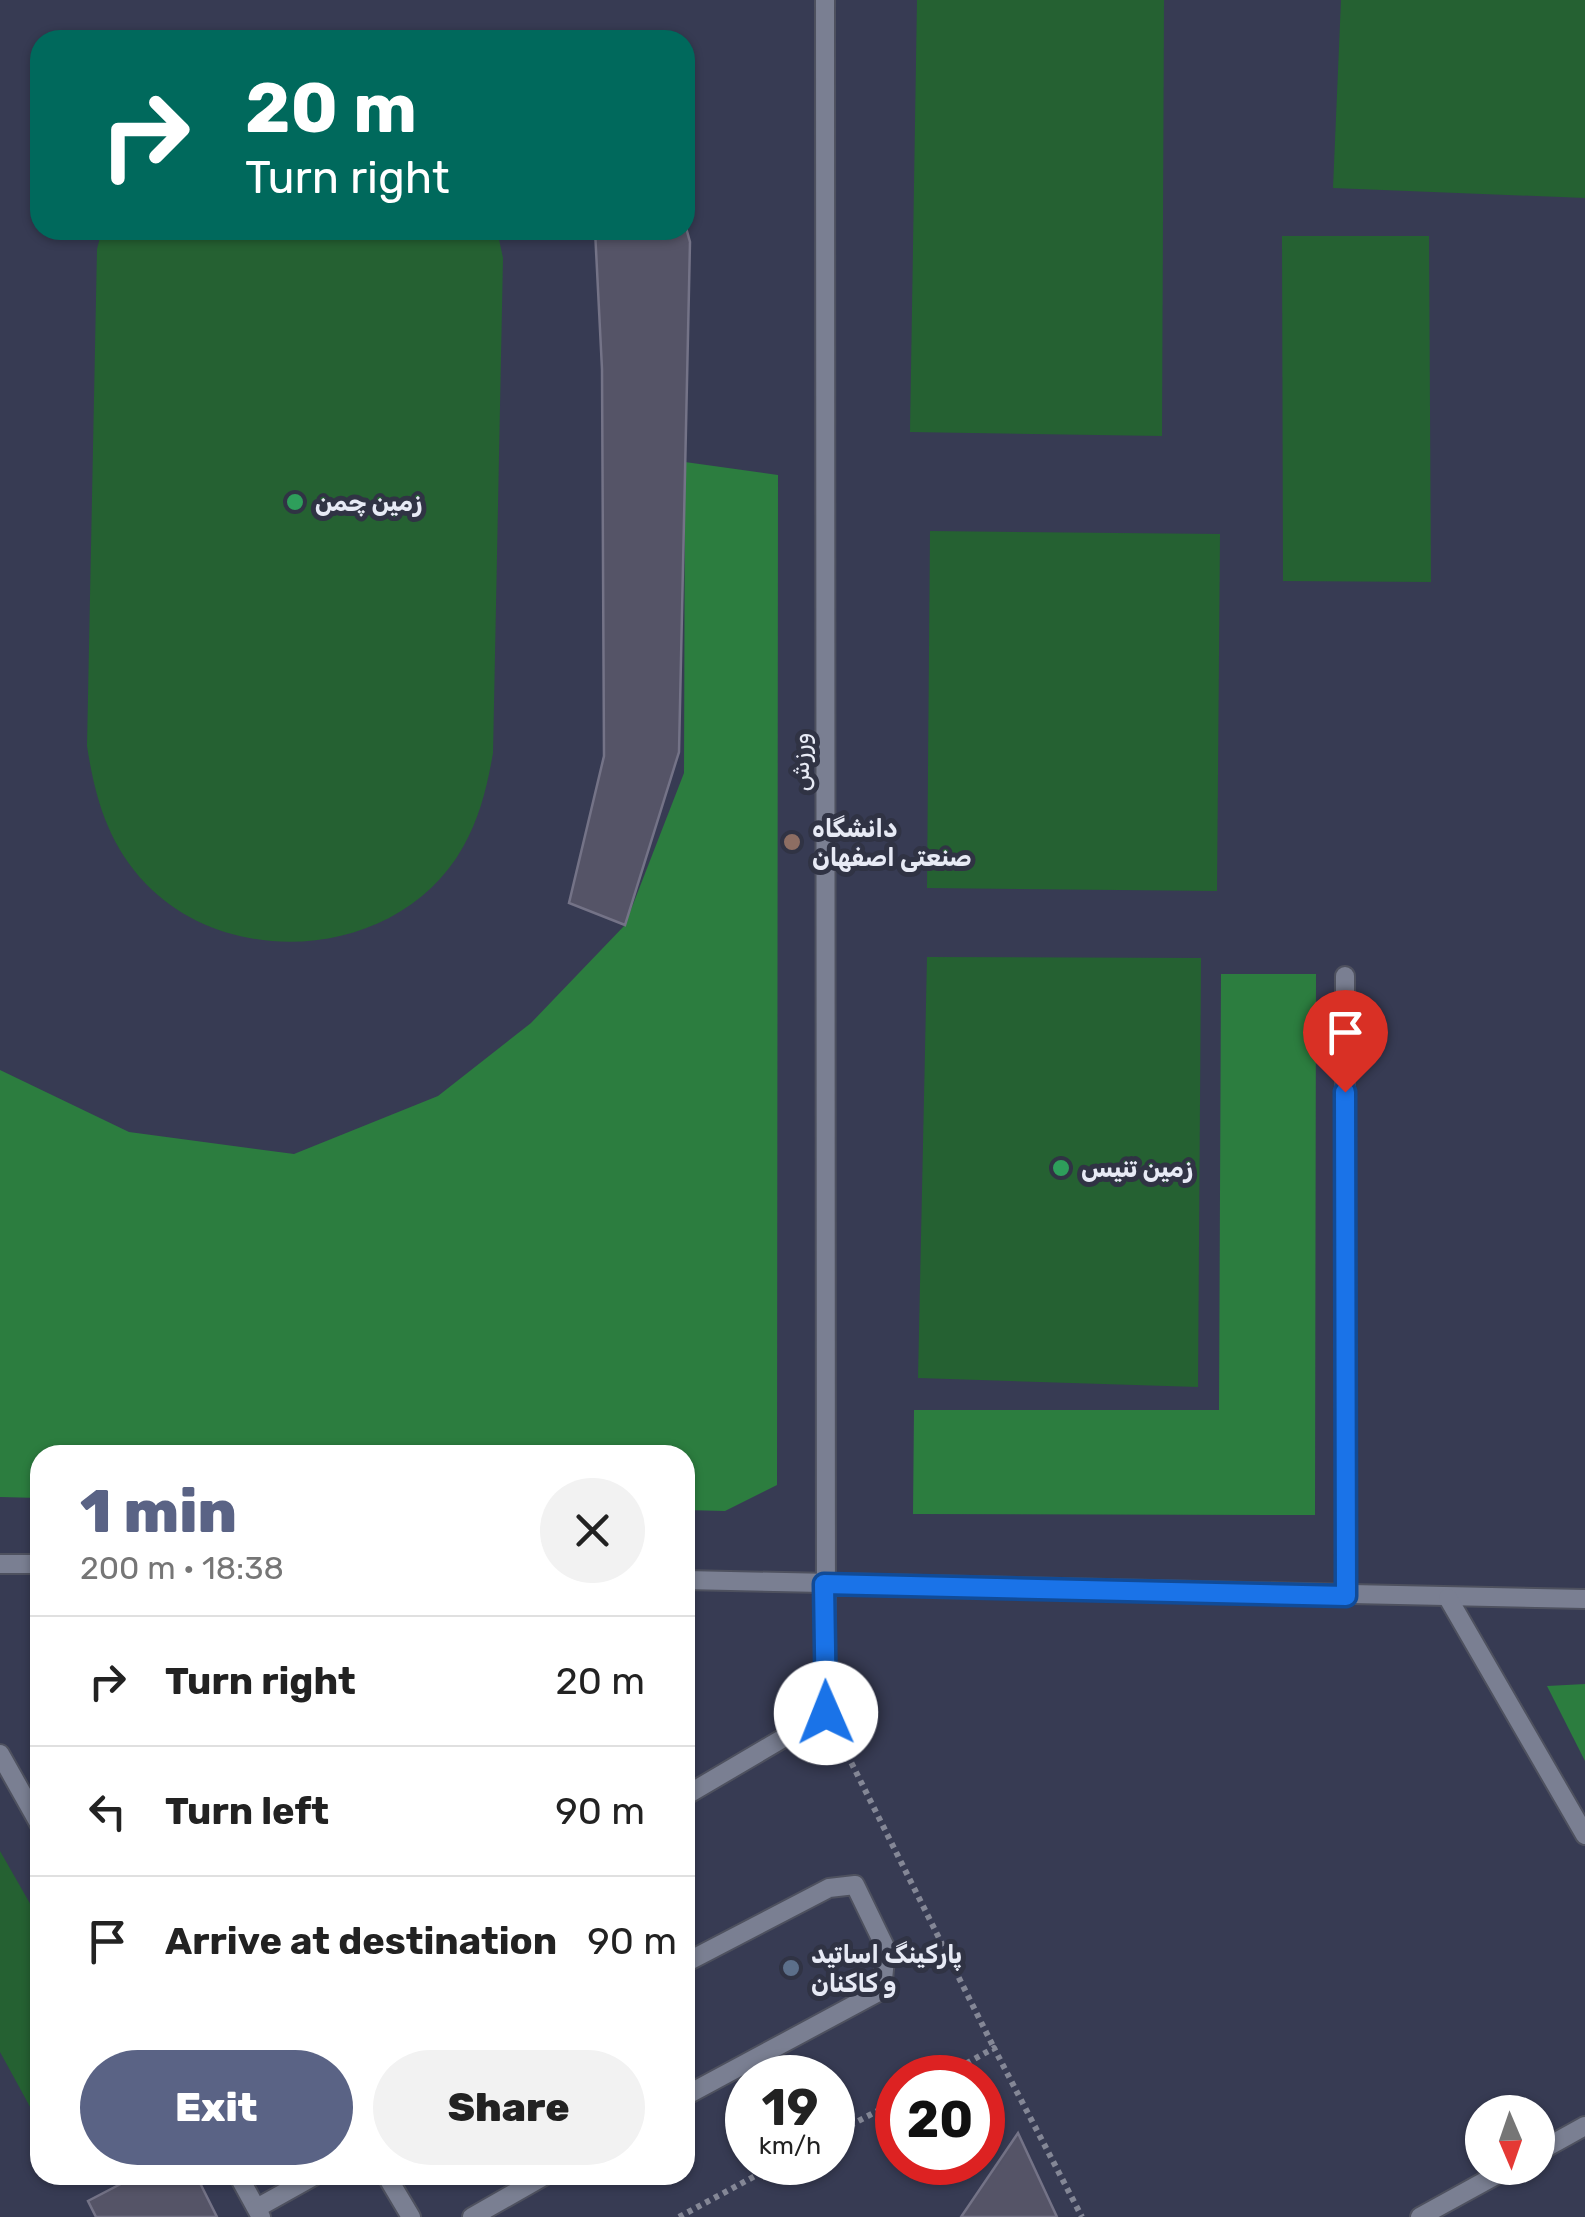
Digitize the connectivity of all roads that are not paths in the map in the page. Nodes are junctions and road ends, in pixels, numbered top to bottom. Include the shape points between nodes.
1 (825, 0) edge
2 (1345, 976) dead end
3 (0, 1564) edge
4 (30, 1564) edge
5 (695, 1580) edge
6 (824, 1584) junction
7 (1346, 1596) junction
8 (1448, 1598) junction
9 (1585, 1599) edge
10 (0, 1754) edge
11 (695, 1790) edge
12 (30, 1807) edge
13 (1585, 1835) edge
14 (695, 1958) edge
15 (695, 2091) edge
16 (1585, 2126) edge
17 (1555, 2143) edge
18 (244, 2185) edge
19 (301, 2185) edge
20 (392, 2185) edge
21 (528, 2185) edge
22 (1478, 2185) edge
23 (259, 2212) edge
24 (410, 2217) edge
25 (472, 2217) edge
26 (1420, 2217) edge

1 - 6 lane, ورزش
2 - 7 lane
3 - 4 lane
5 - 6 lane
6 - 7 lane
6 - 11 lane, ورزش via 826,1713
7 - 8 lane
8 - 9 lane
8 - 13 lane
10 - 12 lane
14 - 15 lane via 829,1888 855,1885 886,1950 882,1990
16 - 17 lane
18 - 23 lane
19 - 23 lane
20 - 24 lane
21 - 25 lane
22 - 26 lane

